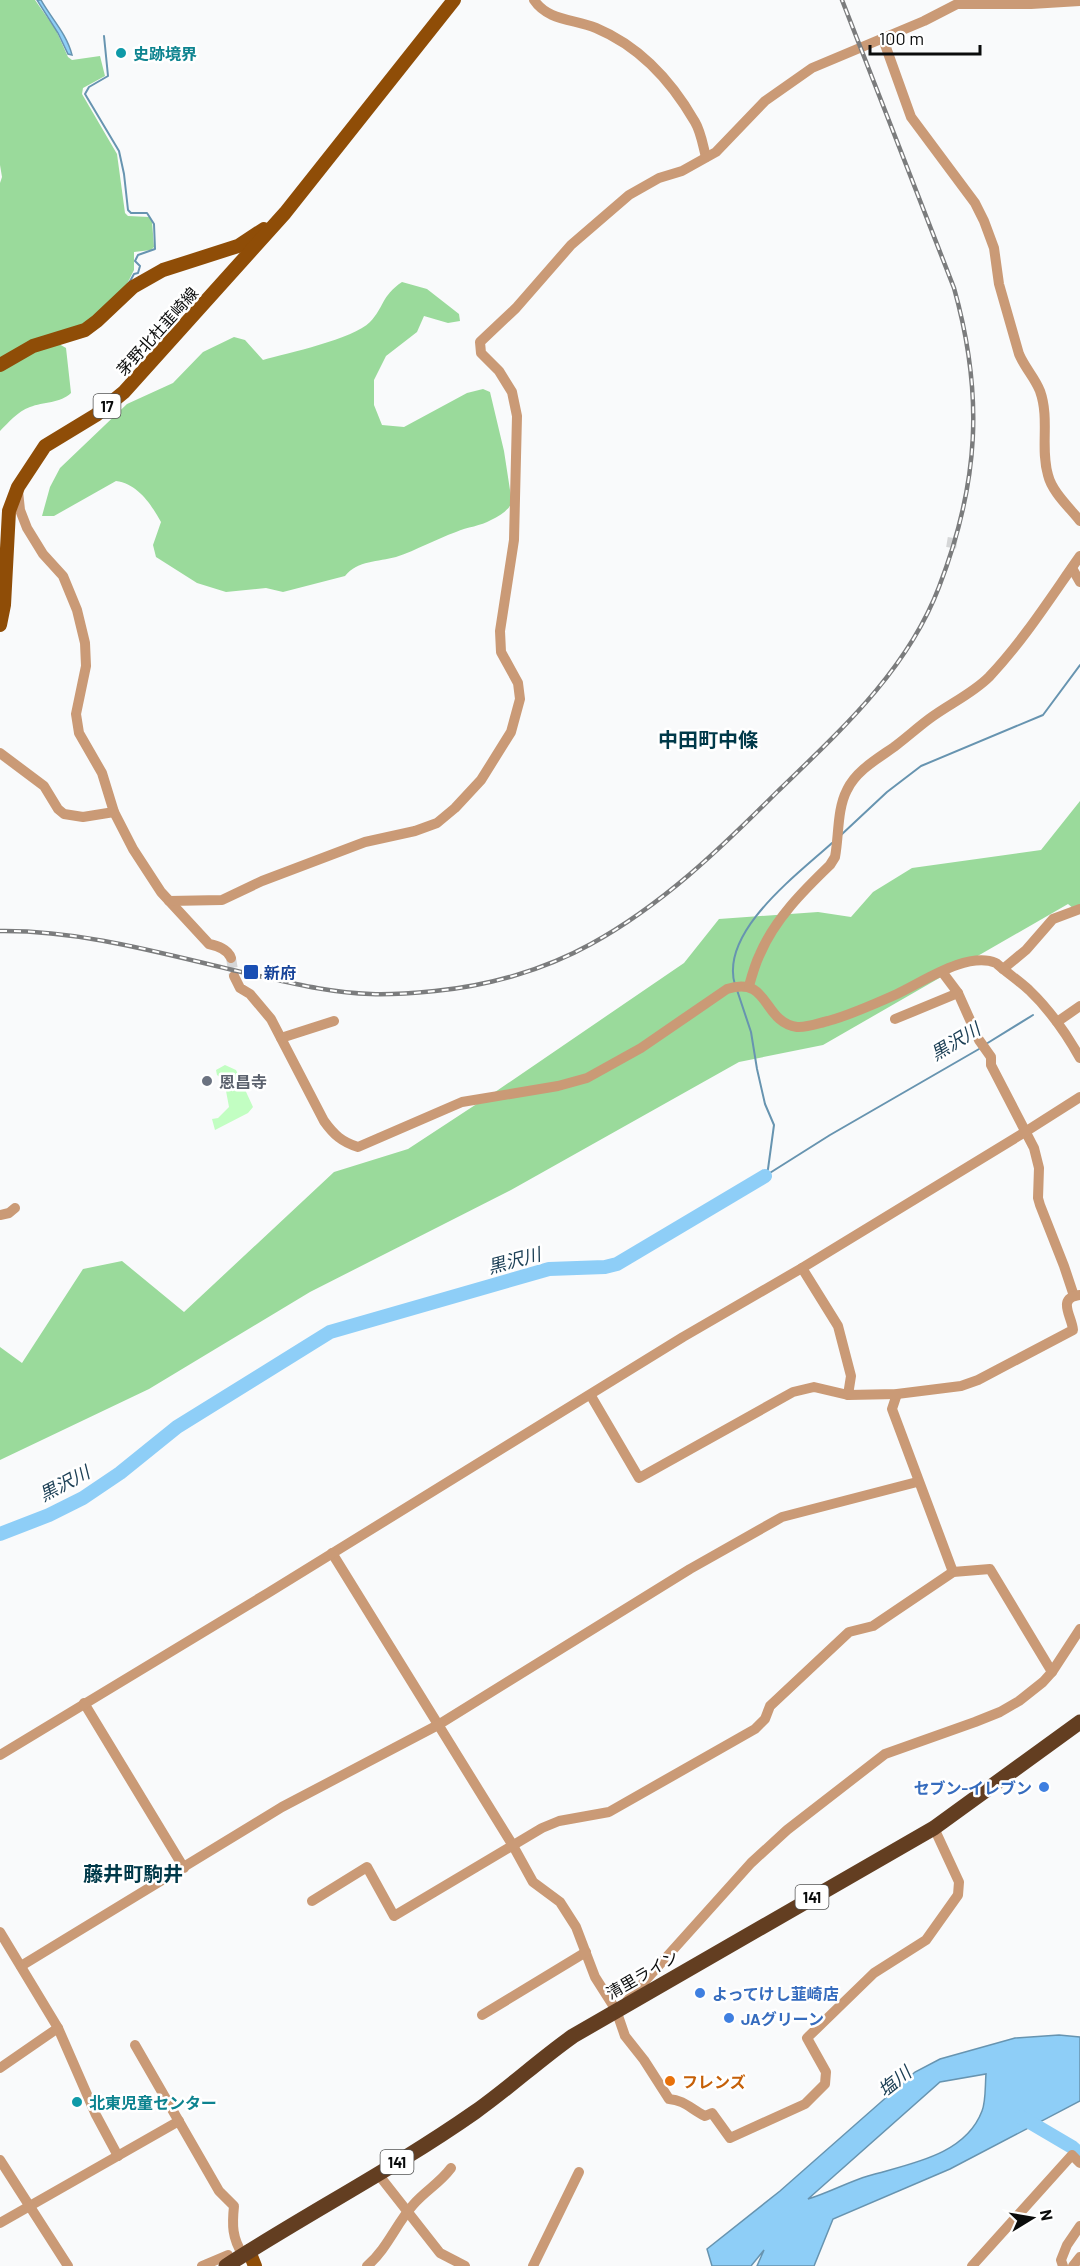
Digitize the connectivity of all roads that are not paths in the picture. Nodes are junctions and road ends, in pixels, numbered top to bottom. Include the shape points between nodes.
1 (454, 0) edge
2 (534, 0) edge
3 (1080, 1) edge
4 (880, 40) junction
5 (706, 157) junction
6 (285, 213) junction
7 (0, 365) edge
8 (18, 487) junction
9 (1080, 521) edge
10 (1080, 556) edge
11 (1072, 568) junction
12 (1080, 582) edge
13 (0, 625) edge
14 (0, 753) edge
15 (114, 812) junction
16 (169, 901) junction
17 (1080, 909) edge
18 (231, 958) dead end
19 (1003, 969) junction
20 (943, 973) junction
21 (234, 976) tunnel mouth
22 (749, 986) junction
23 (958, 993) junction
24 (1080, 1006) edge
25 (896, 1019) dead end
26 (334, 1021) dead end
27 (1057, 1022) junction
28 (281, 1038) junction
29 (1080, 1058) edge
30 (1080, 1097) edge
31 (1025, 1132) junction
32 (15, 1208) dead end
33 (0, 1215) edge
34 (802, 1268) junction
35 (1077, 1296) edge
36 (897, 1394) junction
37 (591, 1395) junction
38 (848, 1395) junction
39 (917, 1482) junction
40 (332, 1552) junction
41 (953, 1572) junction
42 (1080, 1629) edge
43 (1052, 1672) junction
44 (84, 1703) junction
45 (1080, 1722) edge
46 (438, 1725) junction
47 (0, 1755) edge
48 (934, 1828) junction
49 (512, 1844) junction
50 (184, 1868) junction
51 (312, 1901) dead end
52 (0, 1932) edge
53 (586, 1952) junction
54 (21, 1966) junction
55 (619, 2008) junction
56 (482, 2015) dead end
57 (58, 2028) junction
58 (135, 2045) dead end
59 (0, 2068) edge
60 (179, 2121) junction
61 (118, 2156) junction
62 (0, 2160) edge
63 (1080, 2163) edge
64 (451, 2168) dead end
65 (579, 2172) dead end
66 (378, 2174) junction
67 (29, 2205) junction
68 (407, 2213) junction
69 (0, 2223) edge
70 (1080, 2226) edge
71 (236, 2257) edge
72 (1080, 2257) edge
73 (68, 2266) edge
74 (202, 2266) edge
75 (255, 2266) edge
76 (367, 2266) edge
77 (465, 2266) edge
78 (533, 2266) edge
79 (972, 2266) edge
80 (1062, 2266) edge
81 (1073, 2266) edge

1 - 6 main road, 茅野北杜韮崎線 / 17
2 - 5 street via 548,14 595,28 651,63 696,124
3 - 4 street via 957,4
4 - 5 street via 812,68 774,94 728,141
4 - 9 street via 911,117 984,221 1020,354 1040,392 1048,476
5 - 16 street via 629,195 571,245 480,342 481,353 506,381 516,405 514,540 500,631 501,652 518,683 520,699 511,732 481,780 437,823 366,842 222,900
6 - 7 main road, 茅野北杜韮崎線 / 17 via 238,246 170,267 140,282 85,330 33,346
6 - 8 main road, 茅野北杜韮崎線 / 17 via 124,392 96,415 45,446
8 - 13 main road, 茅野北杜韮崎線 / 17 via 9,511
8 - 15 street via 27,528 43,555 63,576 77,610 86,643 86,666 77,706 79,733 102,773
10 - 11 street
11 - 12 street
11 - 22 street via 1023,637 978,686 854,778 843,801 835,857 791,905 766,942
14 - 15 street via 44,786 64,814 83,817
15 - 16 street via 133,849
16 - 18 street via 210,944 228,952
17 - 19 street via 1053,919
19 - 20 street via 983,960
19 - 27 street via 1027,988
20 - 22 street via 832,1020 798,1027 783,1023
20 - 23 street
21 - 28 street via 240,988 266,1011
22 - 28 street via 727,989 640,1048 587,1078 462,1102 358,1148 335,1137
23 - 25 street
23 - 31 street
24 - 27 street
26 - 28 street
27 - 29 street
30 - 31 street
31 - 34 street
31 - 35 street via 1038,1160 1040,1205
32 - 33 street
34 - 37 street
34 - 38 street via 838,1326 851,1376
35 - 36 street via 1067,1301 1066,1308 1073,1330 978,1380 961,1386
36 - 38 street
36 - 39 street via 892,1409
37 - 38 street via 639,1478 793,1392 814,1387
37 - 40 street
39 - 41 street
39 - 46 street via 782,1517 690,1569
40 - 44 street
40 - 46 street
41 - 43 street via 990,1569
41 - 49 street via 873,1626 849,1632 770,1706 755,1729 609,1812 559,1821
42 - 43 street
43 - 55 street via 1000,1712 885,1754 868,1766 751,1863
44 - 47 street
44 - 50 street
45 - 48 highway, 清里ライン / 141
46 - 49 street
46 - 50 street via 282,1808
48 - 55 highway, 清里ライン / 141
48 - 55 street via 959,1882 958,1894 926,1940 874,1973 807,2038 826,2072 825,2084 805,2104 730,2138 712,2113 705,2116 681,2100 669,2099 625,2036
49 - 51 street via 394,1916 367,1867
49 - 53 street via 533,1881 560,1902
50 - 54 street
52 - 54 street
53 - 55 street via 595,1977
53 - 56 street
54 - 57 street
55 - 66 highway, 清里ライン / 141 via 543,2057 477,2111
57 - 59 street
57 - 61 street
58 - 60 street
60 - 61 street
60 - 71 street via 219,2191 234,2206 231,2229
61 - 67 street
62 - 67 street
63 - 79 street via 1072,2155
64 - 68 street
65 - 78 street
66 - 68 street
66 - 71 highway, 清里ライン / 141
67 - 69 street
67 - 73 street
68 - 76 street via 380,2255
68 - 77 street via 440,2253
70 - 80 street via 1060,2260
71 - 74 street
71 - 75 main road
72 - 81 street

